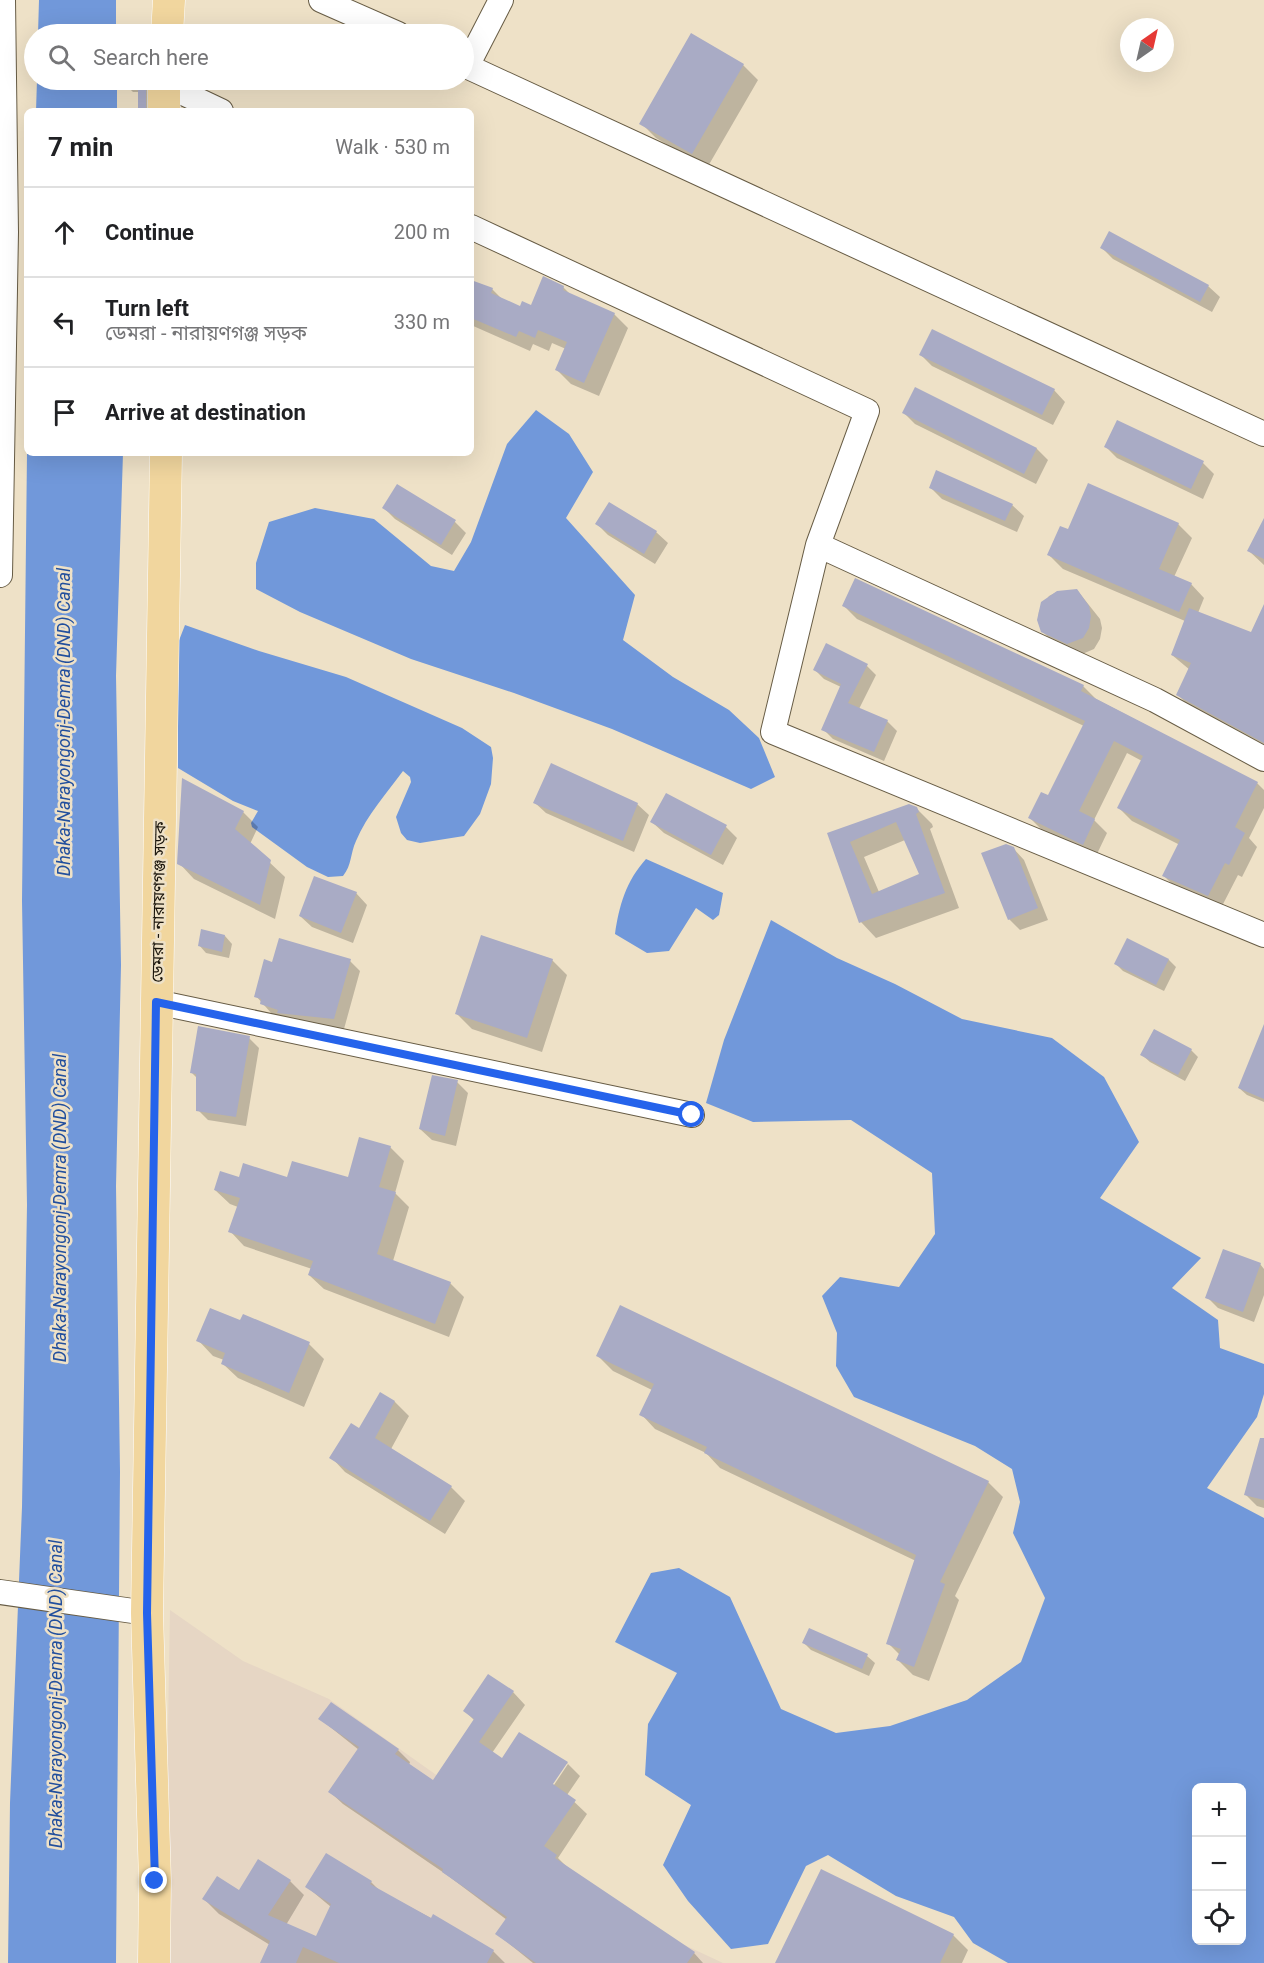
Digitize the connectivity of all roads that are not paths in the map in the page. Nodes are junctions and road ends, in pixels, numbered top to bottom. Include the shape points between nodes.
1 (3, 0) edge
2 (169, 0) edge
3 (321, 0) edge
4 (501, 0) edge
5 (345, 5) edge
6 (168, 24) edge
7 (380, 24) edge
8 (474, 49) edge
9 (474, 69) edge
10 (164, 92) edge
11 (212, 108) edge
12 (474, 228) edge
13 (2, 428) edge
14 (1264, 434) edge
15 (166, 456) edge
16 (818, 545) junction
17 (0, 575) edge
18 (1264, 759) edge
19 (1264, 935) edge
20 (156, 1002) junction
21 (692, 1115) dead end
22 (0, 1592) edge
23 (147, 1613) junction
24 (154, 1963) edge

1 - 13 street via 6,232
2 - 6 main road
3 - 5 street
4 - 8 street
5 - 7 street
9 - 14 street
10 - 11 street
12 - 16 street via 867,411
13 - 17 street
15 - 20 main road, ডেমরা - নারায়ণগঞ্জ সড়ক
16 - 18 street via 1155,700
16 - 19 street via 773,732
20 - 21 street
20 - 23 main road, ডেমরা - নারায়ণগঞ্জ সড়ক
22 - 23 street
23 - 24 main road, ডেমরা - নারায়ণগঞ্জ সড়ক

